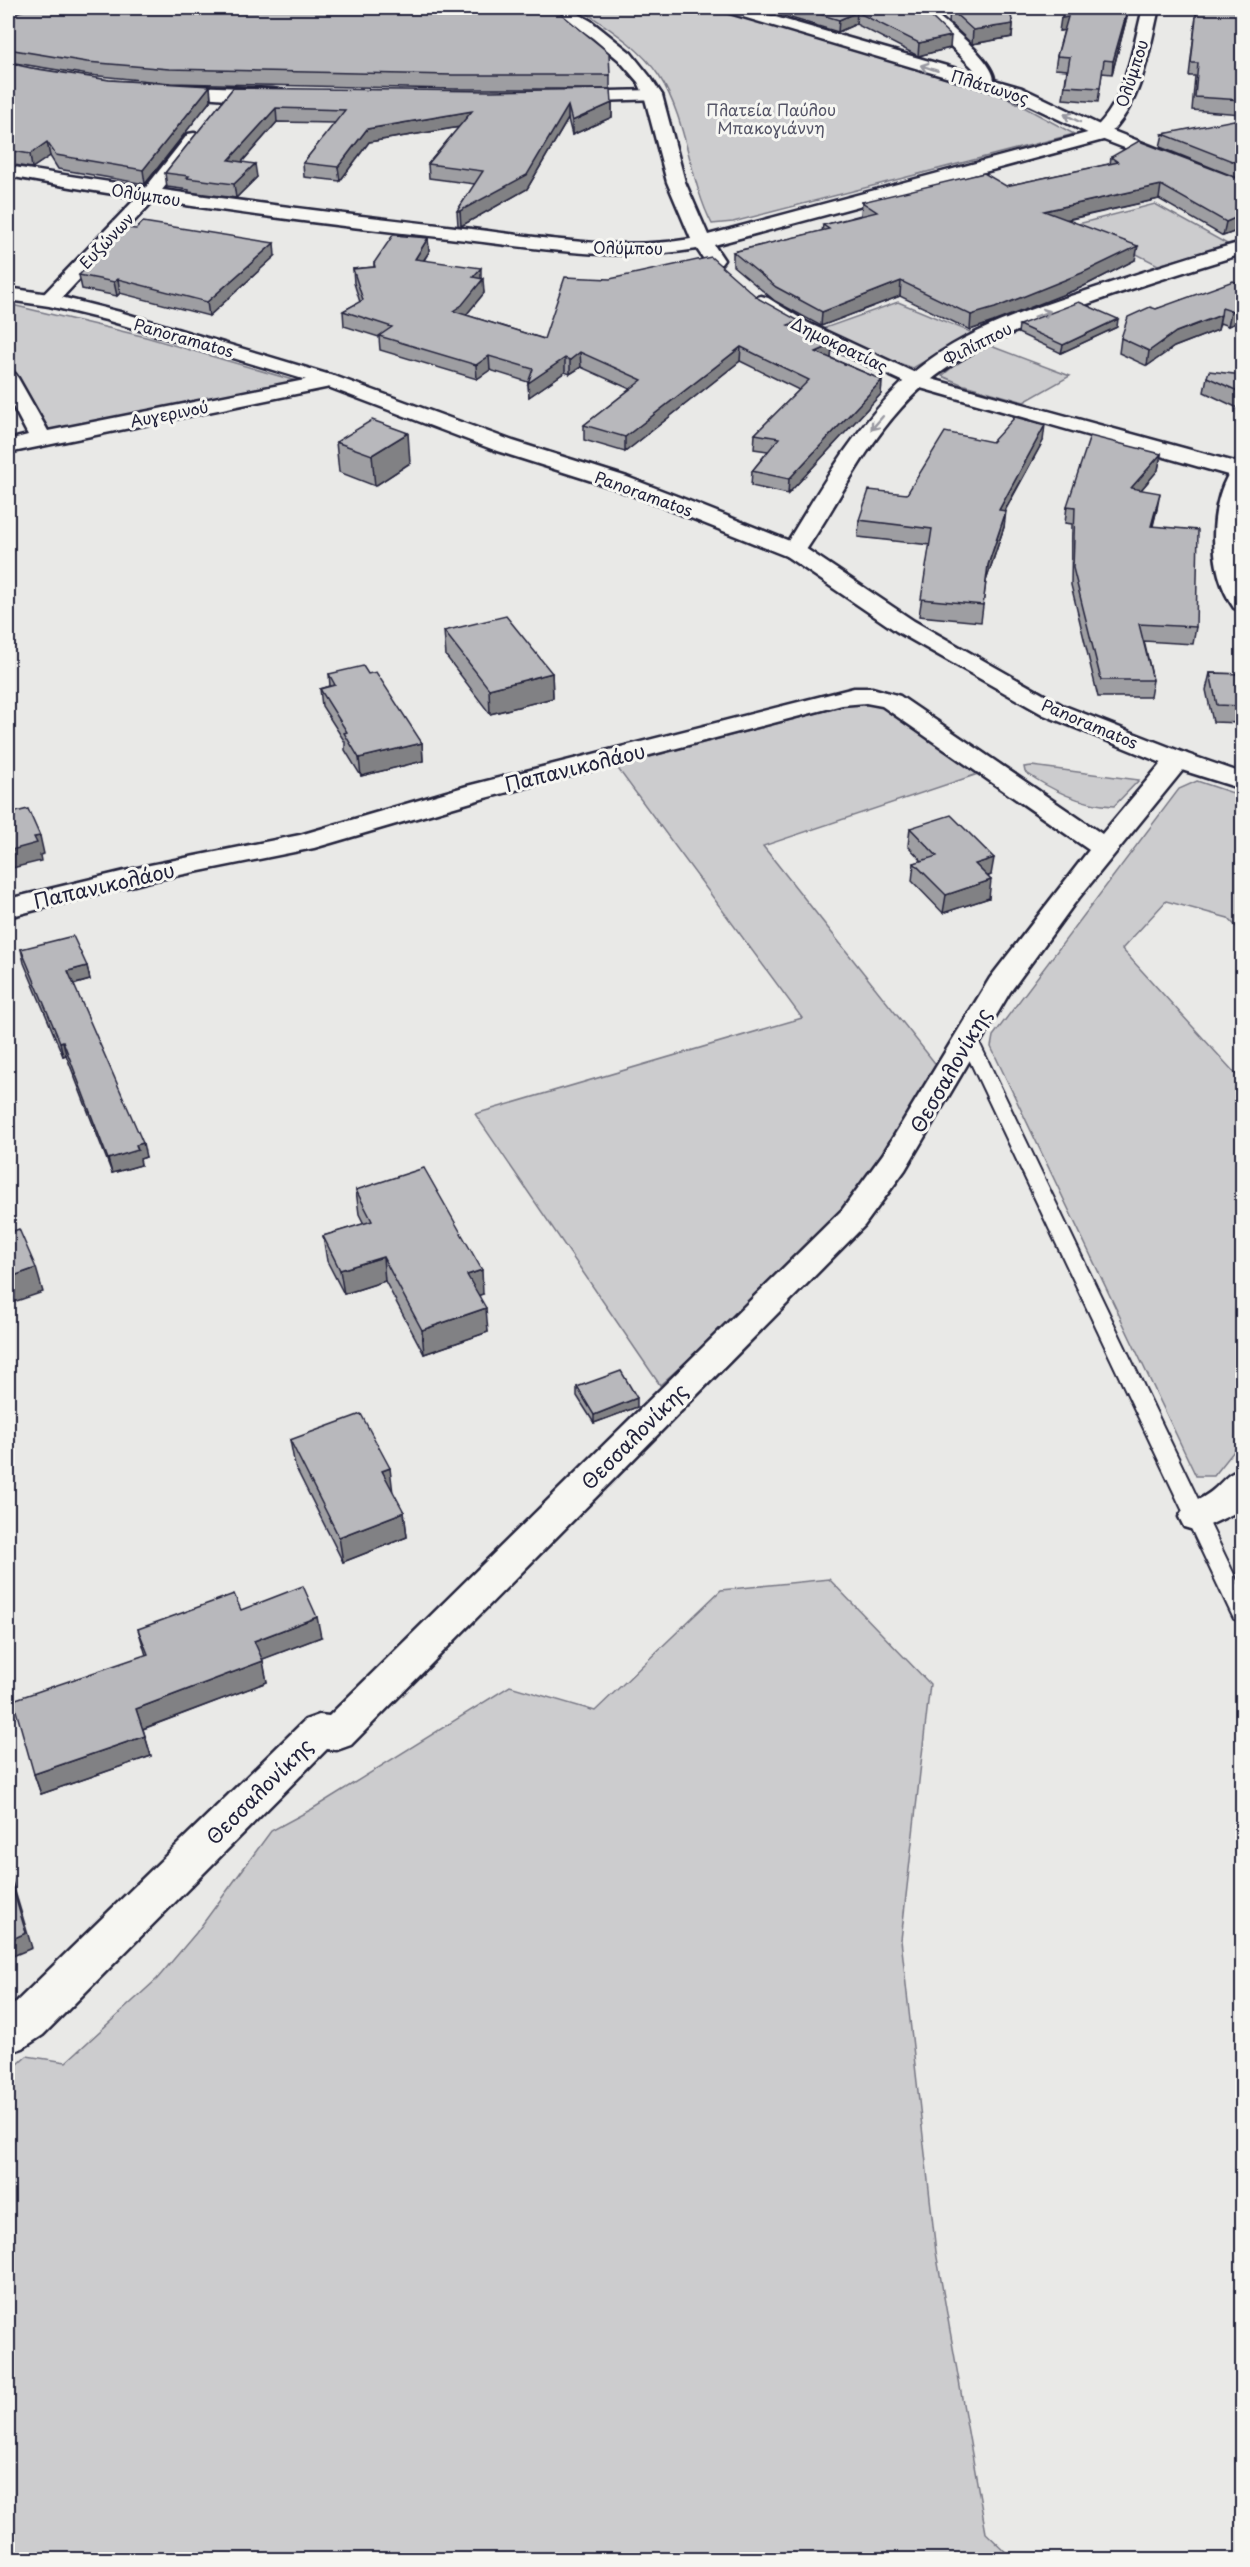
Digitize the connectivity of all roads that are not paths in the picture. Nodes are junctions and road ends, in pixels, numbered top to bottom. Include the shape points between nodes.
1 (31, 8) edge
2 (558, 8) edge
3 (729, 8) edge
4 (920, 8) edge
5 (1151, 8) edge
6 (8, 14) edge
7 (986, 83) junction
8 (146, 89) edge
9 (228, 94) junction
10 (296, 94) edge
11 (653, 95) junction
12 (547, 97) edge
13 (1102, 133) junction
14 (8, 171) edge
15 (1242, 188) edge
16 (149, 195) junction
17 (701, 243) junction
18 (1242, 248) edge
19 (726, 274) edge
20 (744, 290) edge
21 (8, 294) edge
22 (49, 300) junction
23 (8, 378) edge
24 (330, 381) junction
25 (917, 381) junction
26 (41, 439) junction
27 (8, 446) edge
28 (1242, 472) edge
29 (794, 551) junction
30 (1242, 603) edge
31 (1178, 760) junction
32 (1242, 781) edge
33 (1103, 847) junction
34 (8, 908) edge
35 (968, 1038) junction
36 (1242, 1483) edge
37 (1197, 1517) junction
38 (1242, 1613) edge
39 (8, 2033) edge

1 - 6 street
2 - 11 street via 619,53
7 -> 3 street, Πλάτωνος
4 - 7 street via 978,63 986,73
5 - 13 street, Ολύμπου via 1129,89
13 -> 7 street, Πλάτωνος via 1038,101
8 - 9 street
9 - 10 street
9 - 16 street, Ευζώνων
11 - 12 street
11 - 17 street via 684,202
13 - 15 street, Πλάτωνος
13 - 17 street, Ολύμπου via 1079,143
14 - 16 street, Ολύμπου
16 - 17 street, Ολύμπου via 556,244 643,250
16 - 22 street, Ευζώνων
17 - 19 street
25 -> 18 street, Φιλίππου via 964,347 1018,322
20 - 25 street, Δημοκρατίας via 801,327
21 - 22 street, Panoramatos
22 - 24 street, Panoramatos
23 - 26 street
24 - 26 street, Αυγερινού
24 - 29 street, Panoramatos via 505,446 619,482
25 - 28 street, Δημοκρατίας
25 -> 29 street, Φιλίππου via 868,433
26 - 27 street, Αυγερινού
28 - 30 street via 1228,501 1227,538 1233,588
29 - 31 street, Panoramatos via 905,626 1053,710
31 - 32 street, Panoramatos
31 - 33 street, Θεσσαλονίκης
33 - 34 street, Παπανικολάου via 891,700 863,695 476,792 304,842 150,873
33 - 35 street, Θεσσαλονίκης via 1000,985
35 - 37 lane
35 - 39 street, Θεσσαλονίκης via 886,1176 825,1248 337,1733 319,1732 28,2021
36 - 37 street via 1224,1502
37 - 38 lane

